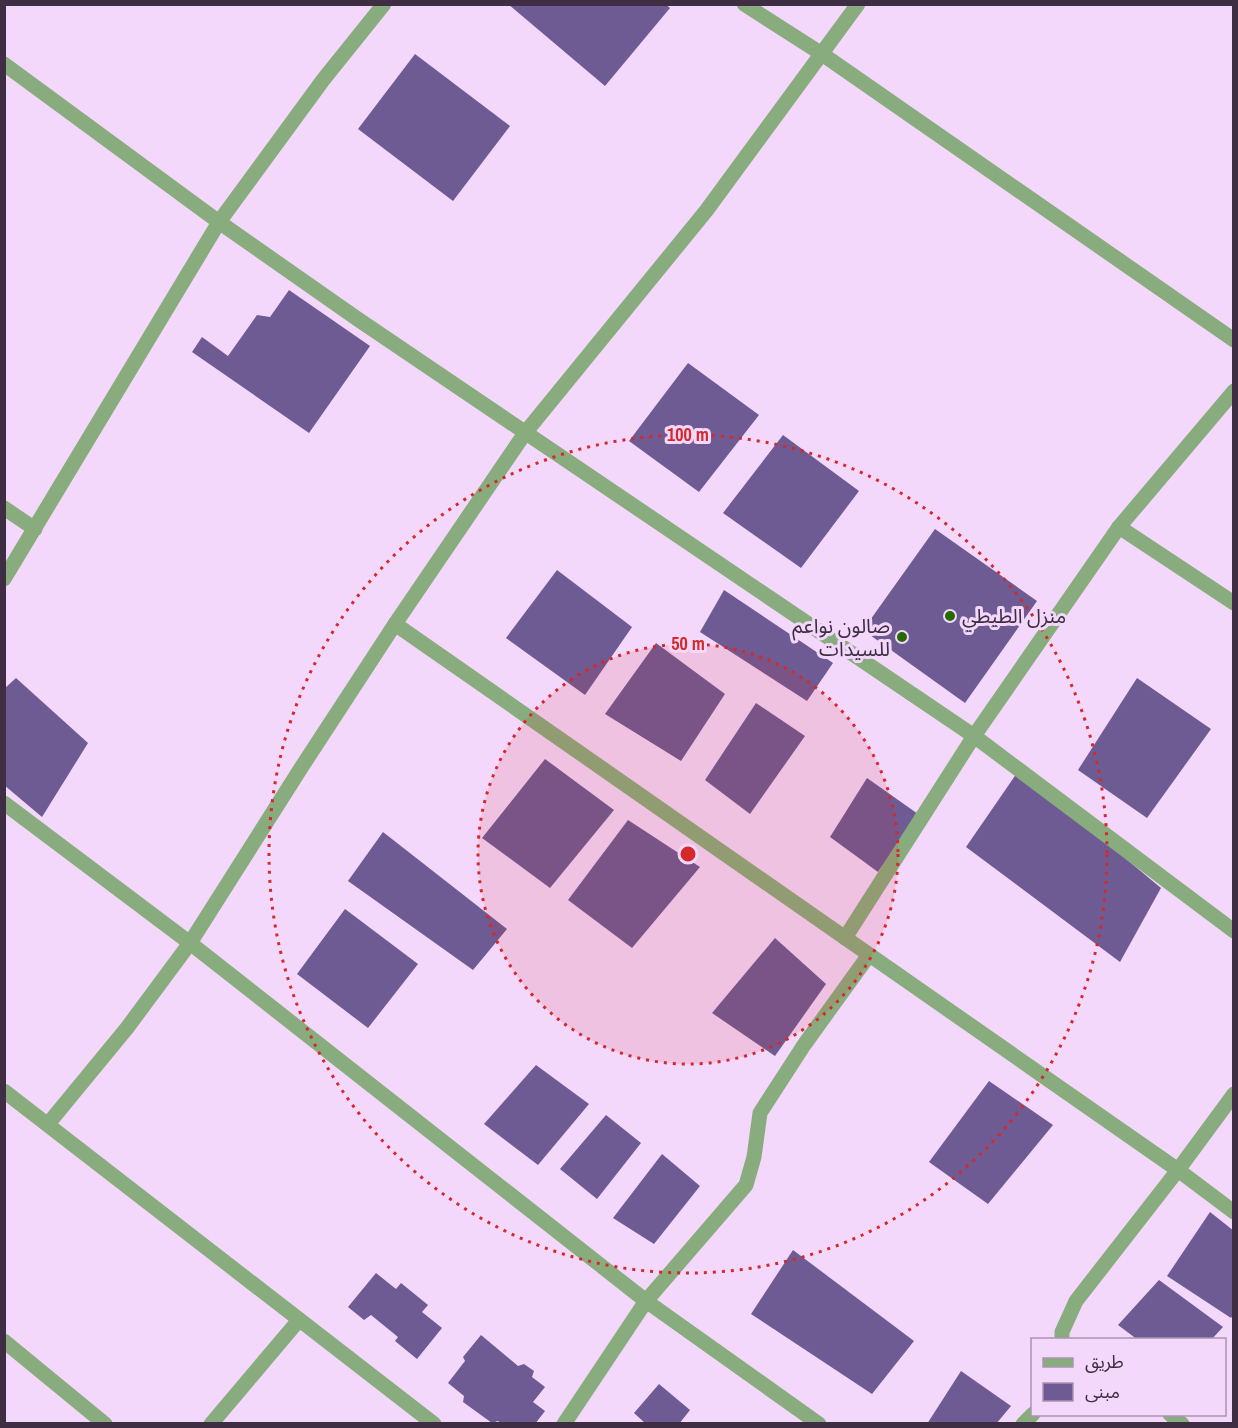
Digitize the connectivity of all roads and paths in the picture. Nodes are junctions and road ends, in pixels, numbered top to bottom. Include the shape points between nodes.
1 (384, 4) edge
2 (744, 4) edge
3 (858, 4) edge
4 (822, 54) junction
5 (4, 64) edge
6 (219, 222) junction
7 (1233, 340) edge
8 (1233, 392) edge
9 (525, 433) junction
10 (4, 508) edge
11 (1119, 527) junction
12 (35, 529) junction
13 (4, 579) edge
14 (1233, 603) edge
15 (394, 624) junction
16 (974, 736) junction
17 (4, 803) edge
18 (1233, 931) edge
19 (845, 938) junction
20 (190, 943) junction
21 (869, 955) junction
22 (4, 1091) edge
23 (1233, 1094) edge
24 (48, 1124) junction
25 (1178, 1170) junction
26 (1233, 1212) edge
27 (646, 1301) junction
28 (299, 1320) junction
29 (1065, 1337) edge
30 (4, 1341) edge
31 (105, 1424) edge
32 (212, 1424) edge
33 (434, 1424) edge
34 (564, 1424) edge
35 (819, 1424) edge

1 - 6 street
2 - 4 street
3 - 4 street
4 - 7 street
4 - 9 street via 706,211
5 - 6 street
6 - 9 street
6 - 12 street
8 - 11 street
9 - 15 street
9 - 16 street
10 - 12 street
11 - 14 street
11 - 16 street
12 - 13 street
15 - 19 street
15 - 20 street
16 - 18 street
16 - 19 street
17 - 20 street
19 - 21 street
20 - 24 street
20 - 27 street
21 - 25 street
21 - 27 street via 760,1113 746,1185
22 - 24 street
23 - 25 street
24 - 28 street
25 - 26 street
25 - 29 street via 1076,1301
27 - 34 street
27 - 35 street
28 - 32 street
28 - 33 street
30 - 31 street

